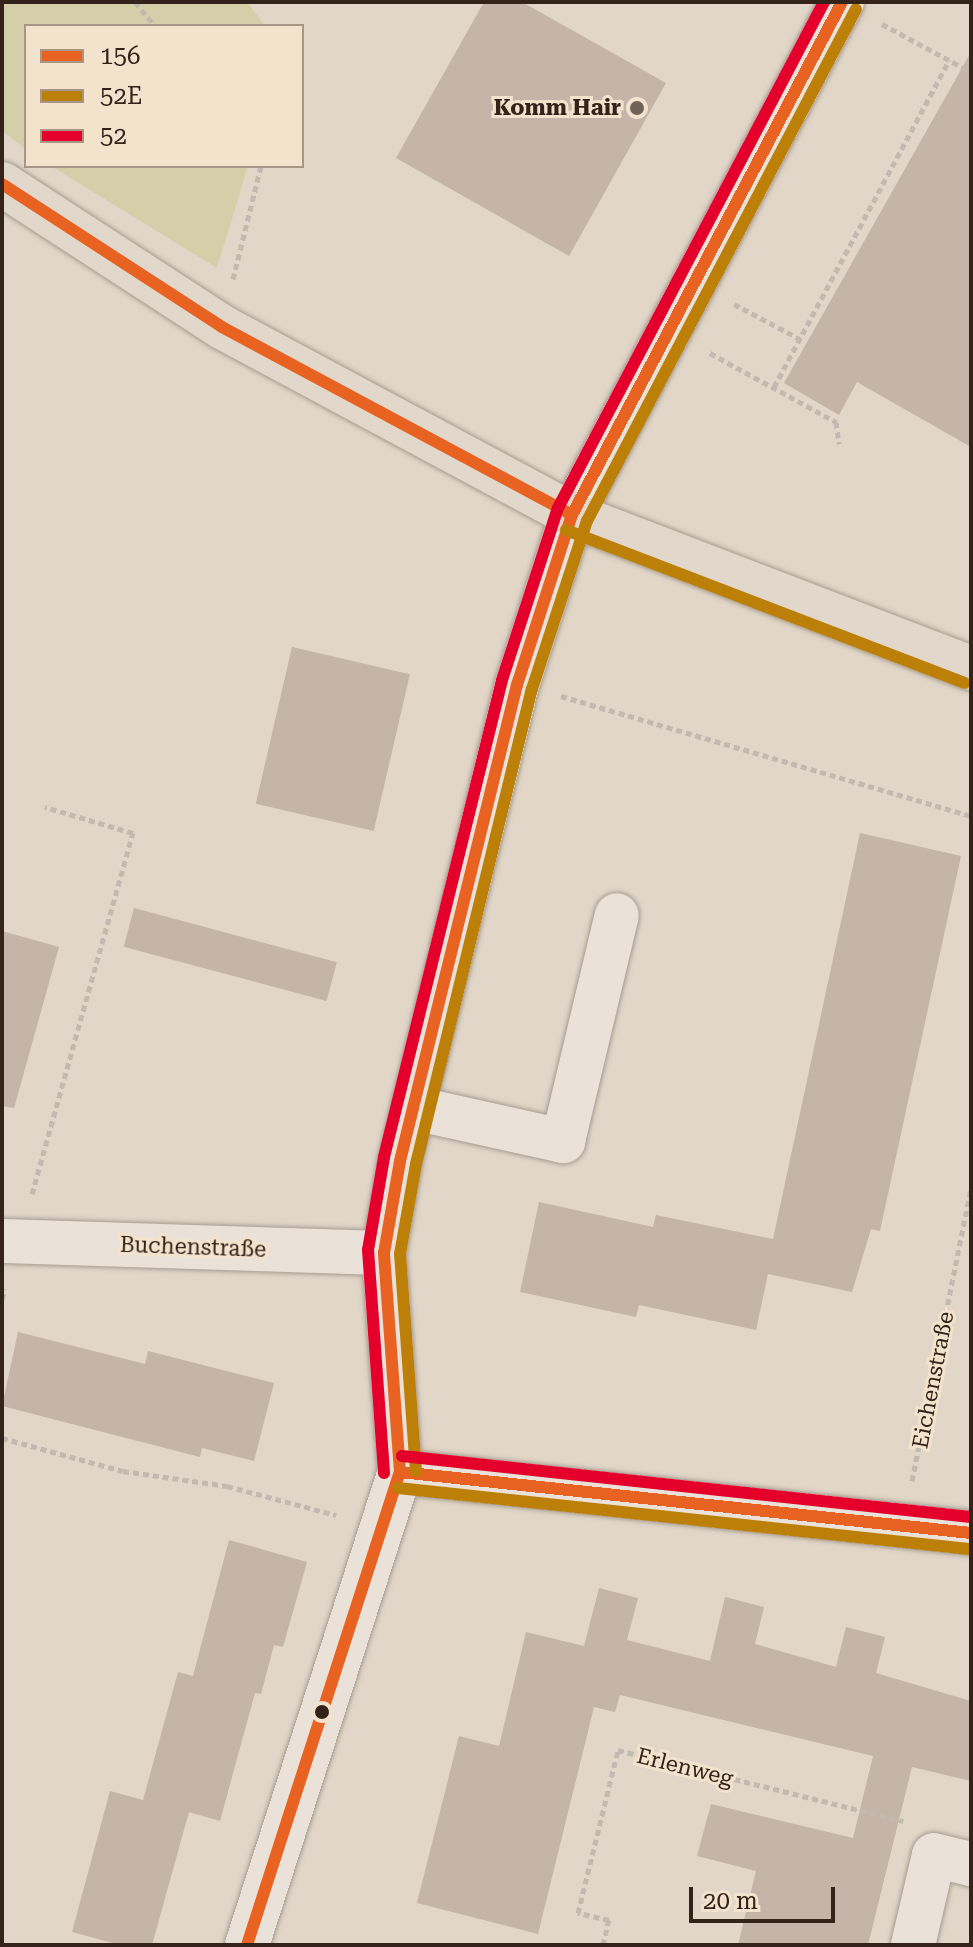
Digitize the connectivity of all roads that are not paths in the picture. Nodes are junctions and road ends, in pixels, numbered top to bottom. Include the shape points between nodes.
1 (842, 2) edge
2 (2, 184) edge
3 (572, 515) junction
4 (971, 668) edge
5 (617, 915) dead end
6 (414, 1108) junction
7 (10, 1241) edge
8 (384, 1253) junction
9 (400, 1472) junction
10 (971, 1533) edge
11 (971, 1864) edge
12 (247, 1945) edge
13 (913, 1945) edge

1 - 3 street
2 - 3 main road via 222,327
3 - 4 main road
3 - 6 street via 517,685
5 - 6 street via 563,1141
6 - 8 street
7 - 8 street, Buchenstraße
8 - 9 street
9 - 10 street
9 - 12 street
11 - 13 street via 934,1855

